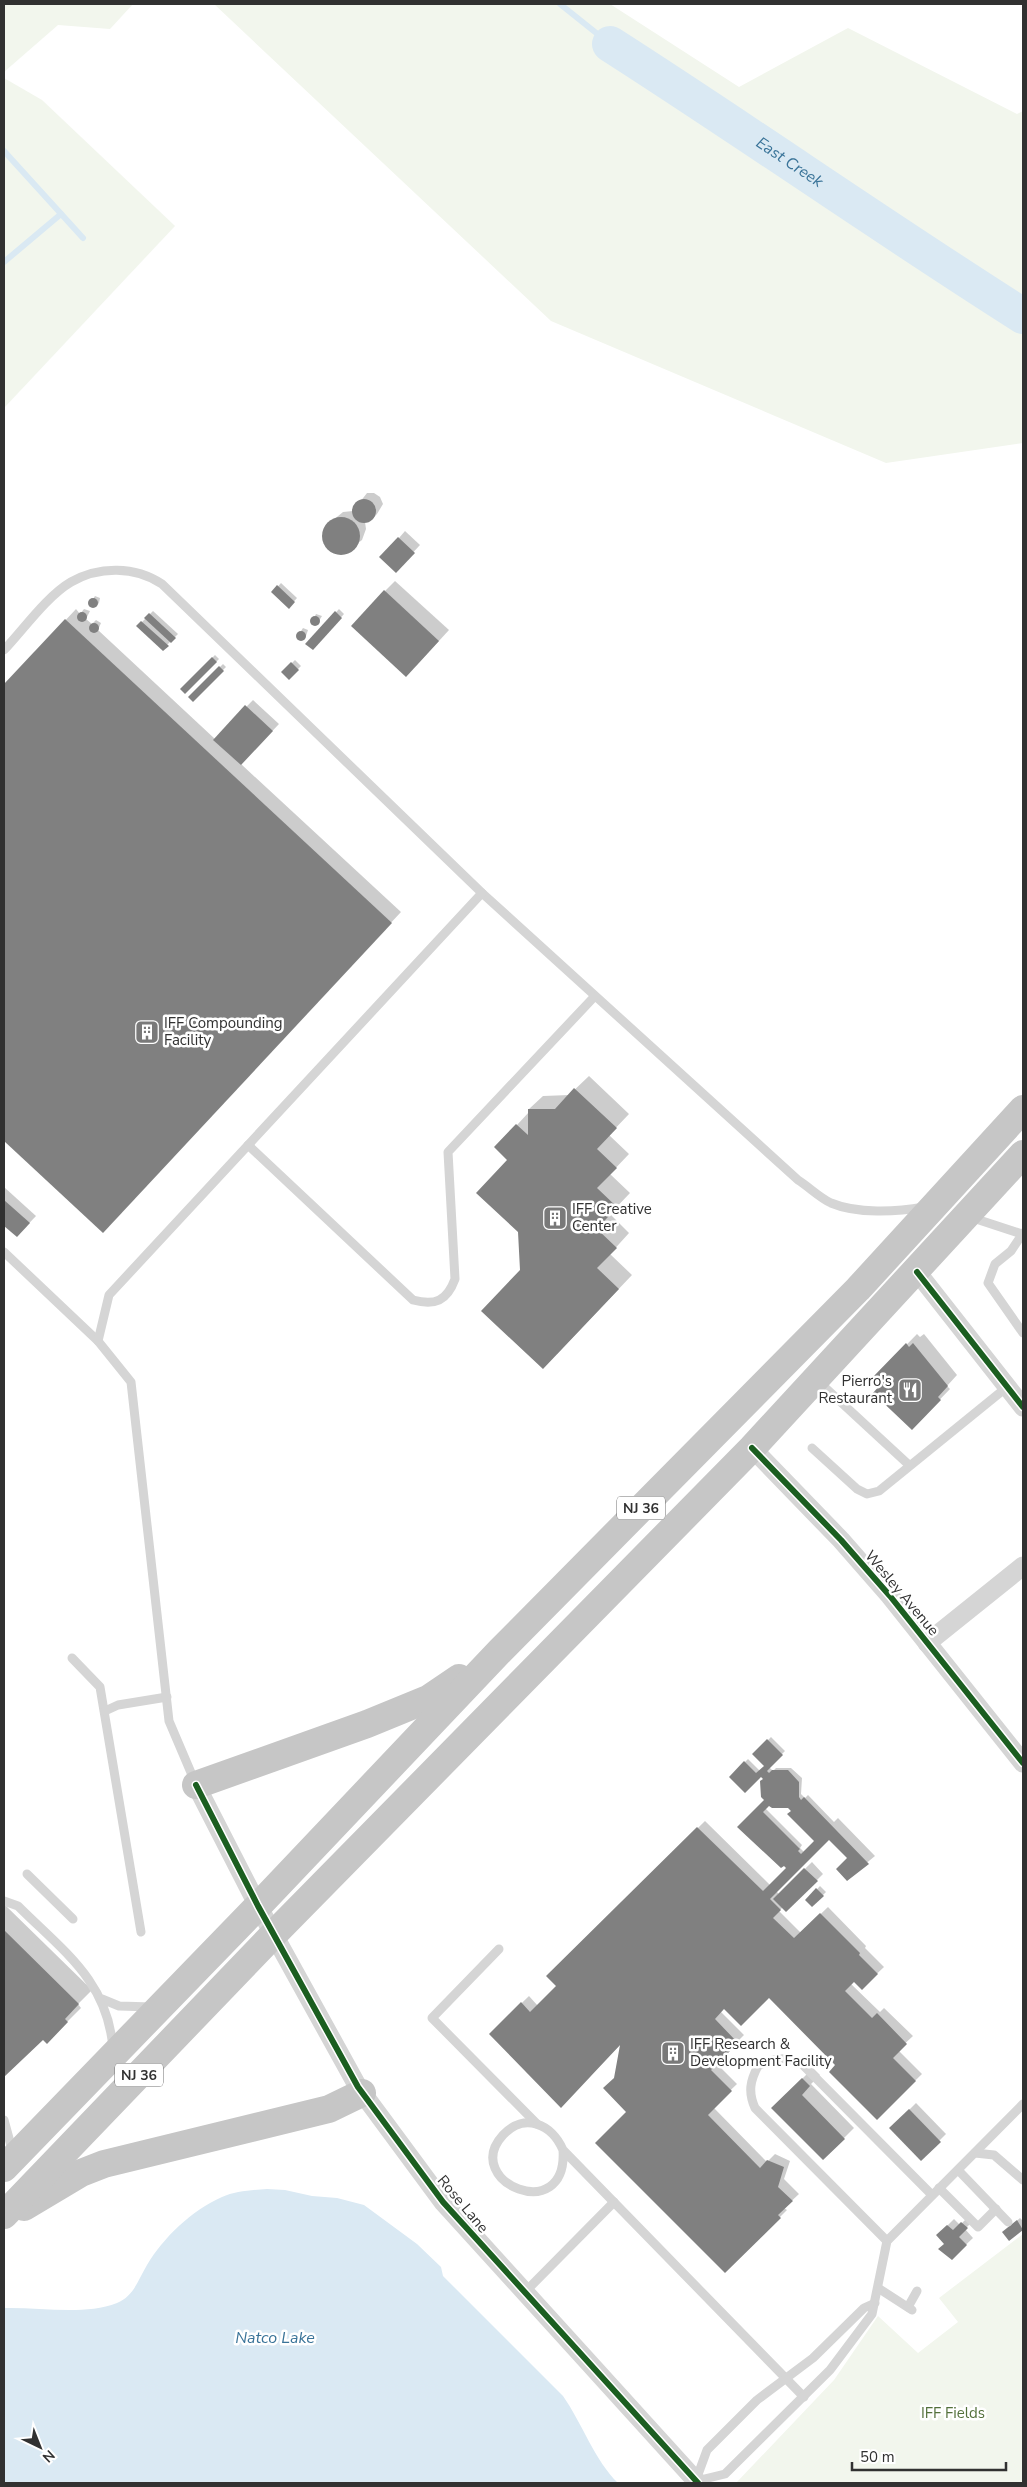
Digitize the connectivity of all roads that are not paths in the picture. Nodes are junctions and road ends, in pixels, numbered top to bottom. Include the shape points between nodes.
1 (4, 650) edge
2 (482, 893) junction
3 (594, 997) junction
4 (1023, 1109) edge
5 (248, 1144) junction
6 (1023, 1154) edge
7 (934, 1206) junction
8 (967, 1217) junction
9 (1023, 1234) edge
10 (4, 1252) edge
11 (917, 1272) junction
12 (1023, 1333) edge
13 (98, 1341) junction
14 (816, 1379) junction
15 (1007, 1387) junction
16 (1023, 1407) edge
17 (752, 1448) junction
18 (812, 1448) dead end
19 (909, 1465) junction
20 (1023, 1566) edge
21 (927, 1643) junction
22 (500, 1651) junction
23 (72, 1658) dead end
24 (167, 1697) junction
25 (105, 1711) junction
26 (1023, 1763) edge
27 (196, 1785) junction
28 (27, 1874) dead end
29 (4, 1901) edge
30 (258, 1906) junction
31 (73, 1918) dead end
32 (141, 1932) dead end
33 (274, 1934) junction
34 (499, 1949) dead end
35 (102, 1998) junction
36 (160, 2006) junction
37 (113, 2055) junction
38 (362, 2093) junction
39 (1023, 2104) edge
40 (4, 2120) edge
41 (538, 2124) junction
42 (563, 2150) junction
43 (975, 2153) junction
44 (9, 2162) edge
45 (958, 2170) junction
46 (1023, 2180) edge
47 (939, 2188) junction
48 (932, 2196) junction
49 (614, 2202) junction
50 (996, 2209) junction
51 (4, 2215) edge
52 (4, 2219) edge
53 (1008, 2222) dead end
54 (887, 2241) junction
55 (878, 2288) junction
56 (917, 2291) dead end
57 (525, 2292) junction
58 (875, 2304) junction
59 (786, 2379) junction
60 (804, 2397) junction
61 (697, 2482) edge

1 - 2 lane via 70,582 112,570 149,576 162,584
2 - 3 lane
2 - 5 lane
3 - 5 lane via 448,1152 455,1279 450,1292 438,1301 425,1303 413,1300
3 - 7 lane via 798,1180 831,1203 863,1210 899,1211
4 - 7 highway, NJ 36
5 - 13 lane via 109,1295
6 - 8 highway, NJ 36
7 - 22 highway, NJ 36 via 858,1289
8 - 9 lane
8 - 11 highway, NJ 36
9 - 12 lane via 1011,1251 995,1264 988,1283
10 - 13 lane
11 - 14 highway, NJ 36
11 - 15 street
13 - 24 lane via 131,1382
14 - 17 highway, NJ 36
14 - 19 lane
15 - 16 street
15 - 19 lane
17 - 21 street, Wesley Avenue via 842,1540
17 - 33 highway, NJ 36
18 - 19 lane via 867,1494 879,1491
20 - 21 street
21 - 26 street, Wesley Avenue
22 - 27 highway via 428,1699
22 - 30 highway, NJ 36
23 - 25 lane via 100,1687
24 - 25 lane via 118,1705
24 - 27 lane via 169,1721
25 - 32 lane
27 - 30 street, Rose Lane
28 - 31 lane
29 - 35 lane via 18,1906 85,1973
30 - 33 street, Rose Lane
30 - 36 highway, NJ 36
33 - 38 street, Rose Lane
33 - 51 highway, NJ 36
34 - 41 lane via 432,2018
35 - 36 lane via 108,2003 127,2007
35 - 37 lane via 110,2021
36 - 37 highway, NJ 36
37 - 44 highway, NJ 36
38 - 52 highway via 329,2109 104,2164 81,2173
38 - 57 street, Rose Lane via 443,2202
39 - 43 lane
40 - 44 lane
41 - 42 lane via 552,2131
41 - 42 lane via 520,2124 501,2136 494,2158 502,2180 522,2192 546,2188 561,2172
42 - 49 lane
43 - 45 lane
43 - 46 lane via 994,2155
45 - 47 lane
45 - 50 lane
47 - 48 lane
47 - 50 lane via 978,2227
48 - 54 lane
48 - 54 lane via 801,2063 790,2058 758,2066 750,2085 755,2108
49 - 57 lane
49 - 59 lane
50 - 53 lane
54 - 55 lane
55 - 56 lane via 910,2308
55 - 58 lane
57 - 61 street, Rose Lane
58 - 59 lane via 864,2308 813,2358
58 - 60 lane via 872,2314 830,2370
59 - 60 lane
59 - 61 lane via 758,2400 707,2450
60 - 61 lane via 725,2474

